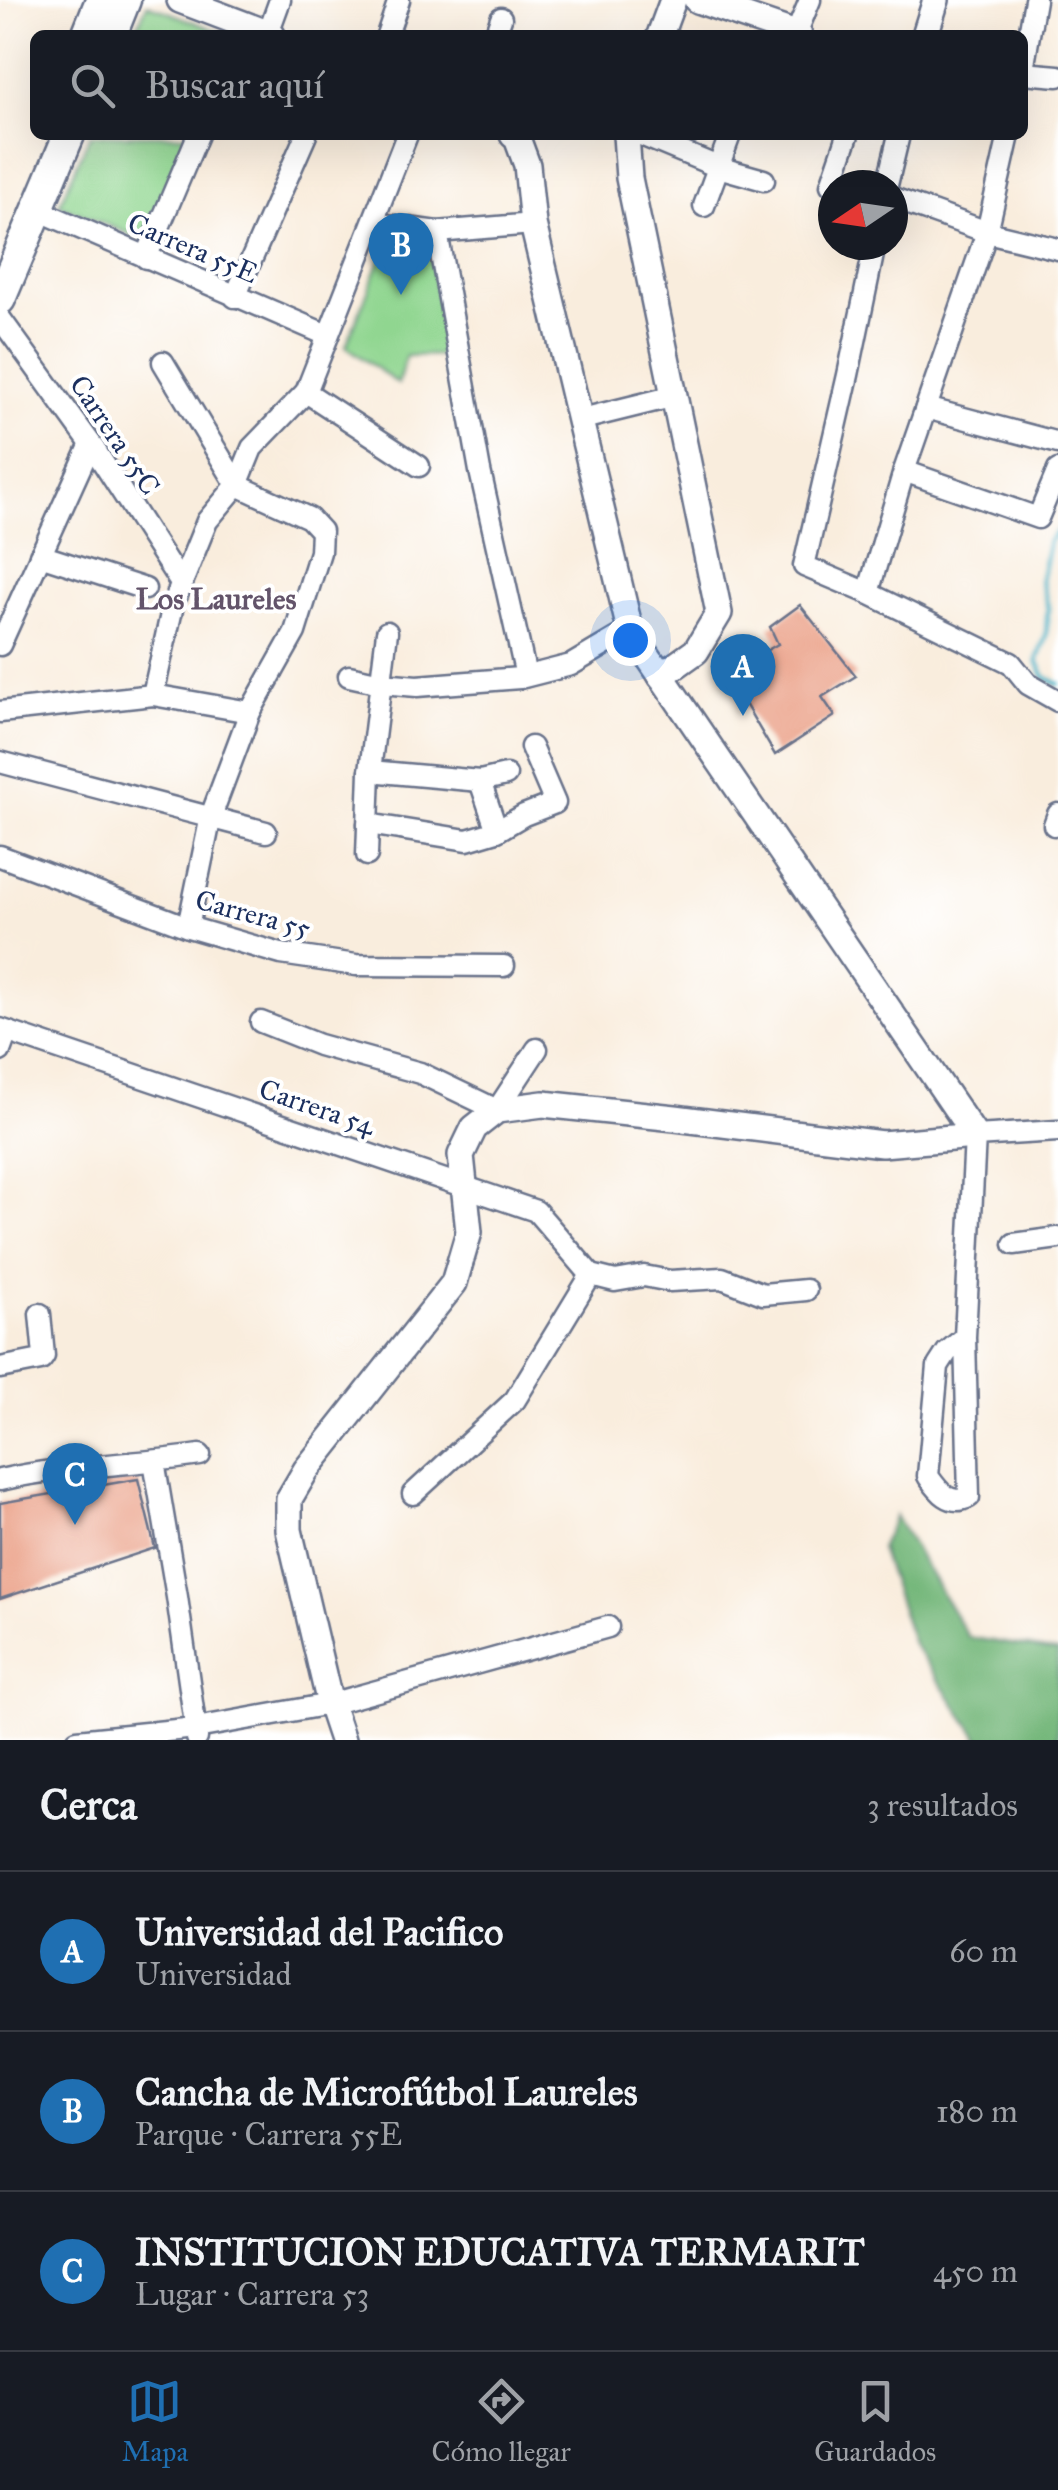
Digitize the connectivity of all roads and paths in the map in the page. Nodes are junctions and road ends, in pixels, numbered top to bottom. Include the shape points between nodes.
1 (101, 0) edge
2 (125, 0) edge
3 (180, 0) edge
4 (280, 0) edge
5 (399, 0) edge
6 (673, 0) edge
7 (697, 0) edge
8 (810, 0) edge
9 (936, 0) edge
10 (1034, 0) edge
11 (89, 30) edge
12 (112, 30) edge
13 (251, 30) edge
14 (258, 30) edge
15 (389, 30) edge
16 (662, 30) edge
17 (767, 30) edge
18 (799, 30) edge
19 (927, 30) edge
20 (1028, 39) edge
21 (1028, 73) edge
22 (1058, 76) edge
23 (45, 140) edge
24 (67, 140) edge
25 (196, 140) edge
26 (304, 140) edge
27 (406, 140) edge
28 (517, 140) edge
29 (626, 140) edge
30 (653, 140) edge
31 (728, 140) edge
32 (846, 140) edge
33 (899, 140) edge
34 (1008, 140) edge
35 (718, 168) junction
36 (836, 170) edge
37 (892, 170) edge
38 (764, 180) dead end
39 (908, 203) edge
40 (704, 206) dead end
41 (38, 210) junction
42 (373, 223) junction
43 (533, 224) junction
44 (437, 232) junction
45 (988, 232) junction
46 (1058, 249) edge
47 (0, 252) edge
48 (146, 258) junction
49 (872, 260) edge
50 (235, 297) junction
51 (0, 300) edge
52 (0, 318) edge
53 (327, 336) junction
54 (163, 362) dead end
55 (306, 392) junction
56 (675, 396) junction
57 (926, 408) junction
58 (578, 420) junction
59 (1058, 443) edge
60 (90, 444) junction
61 (419, 466) dead end
62 (904, 470) junction
63 (1058, 470) edge
64 (237, 485) junction
65 (40, 555) junction
66 (182, 585) junction
67 (145, 588) dead end
68 (868, 593) junction
69 (630, 630) junction
70 (387, 632) dead end
71 (0, 644) edge
72 (349, 676) dead end
73 (526, 676) junction
74 (662, 676) junction
75 (380, 683) junction
76 (153, 695) junction
77 (1058, 701) edge
78 (0, 712) edge
79 (250, 712) junction
80 (531, 746) dead end
81 (0, 762) edge
82 (370, 771) junction
83 (506, 775) dead end
84 (480, 781) junction
85 (211, 816) junction
86 (368, 824) junction
87 (497, 831) junction
88 (266, 832) dead end
89 (367, 855) dead end
90 (0, 856) edge
91 (188, 927) junction
92 (504, 966) dead end
93 (261, 1022) dead end
94 (2, 1037) edge
95 (536, 1049) dead end
96 (497, 1110) junction
97 (1058, 1131) edge
98 (975, 1136) junction
99 (466, 1188) junction
100 (1058, 1238) edge
101 (1014, 1244) dead end
102 (591, 1274) junction
103 (806, 1290) dead end
104 (40, 1314) dead end
105 (965, 1337) junction
106 (0, 1368) edge
107 (200, 1454) dead end
108 (154, 1462) junction
109 (0, 1480) edge
110 (413, 1494) dead end
111 (608, 1627) dead end
112 (330, 1704) junction
113 (197, 1734) edge
114 (103, 1738) edge
115 (78, 1740) edge
116 (342, 1740) edge

1 - 11 highway
2 - 12 highway
3 - 13 main road
4 - 14 street
5 - 15 street
6 - 16 main road
7 - 17 main road
8 - 18 street
9 - 19 main road
10 - 20 street
21 - 22 street
23 - 47 highway
24 - 41 highway
25 - 48 street
26 - 50 street
27 - 42 street
28 - 43 main road
29 - 56 main road
30 - 35 street
31 - 35 street
32 - 36 street
33 - 37 street
34 - 45 street
35 - 38 street
35 - 40 street
39 - 45 street
41 - 48 street, Carrera 55E
41 - 51 highway
42 - 44 street
42 - 53 street
43 - 44 street
43 - 58 main road
44 - 73 street
45 - 46 street
45 - 57 street
48 - 50 street, Carrera 55E
49 - 68 street via 804,566
50 - 53 street, Carrera 55E
52 - 60 street, Carrera 55C
53 - 55 street
54 - 64 street
55 - 61 street
55 - 64 street via 252,448
56 - 58 street
56 - 74 main road via 719,613 696,650
57 - 59 street
57 - 62 street
58 - 69 main road
60 - 65 street
60 - 66 street, Carrera 55C
62 - 63 street via 1038,518
62 - 68 street
64 - 66 street via 206,521
64 - 79 street via 309,518 322,531 295,632
65 - 67 street
65 - 71 street
66 - 76 street
68 - 77 street via 1011,663 1028,684
69 - 73 street via 571,666
69 - 74 main road
70 - 75 street
72 - 75 street
73 - 75 street
74 - 98 main road
75 - 82 street
76 - 78 street
76 - 79 street
79 - 85 street
80 - 87 street via 555,803
81 - 85 street
82 - 84 street
82 - 86 street
83 - 84 street
84 - 87 street
85 - 88 street
85 - 91 street
86 - 87 street via 467,840
86 - 89 street
90 - 91 street, Carrera 55
91 - 92 street, Carrera 55 via 281,954 356,965
93 - 96 street via 420,1074
94 - 99 street, Carrera 54
95 - 96 street
96 - 98 main road via 543,1104 882,1144
96 - 99 main road via 474,1128 461,1155
97 - 98 street
98 - 105 street
99 - 102 street, Carrera 54 via 536,1212
99 - 112 main road via 468,1232 454,1283 289,1498 289,1530
100 - 101 street
102 - 103 street via 616,1282 722,1278 763,1294
102 - 110 street via 514,1400
104 - 106 street via 42,1360
105 - 105 street via 938,1366 928,1476 943,1496 961,1501 969,1497
107 - 108 street
108 - 109 street
108 - 113 street
111 - 112 street
112 - 113 street
112 - 116 main road
113 - 114 street
114 - 115 street

